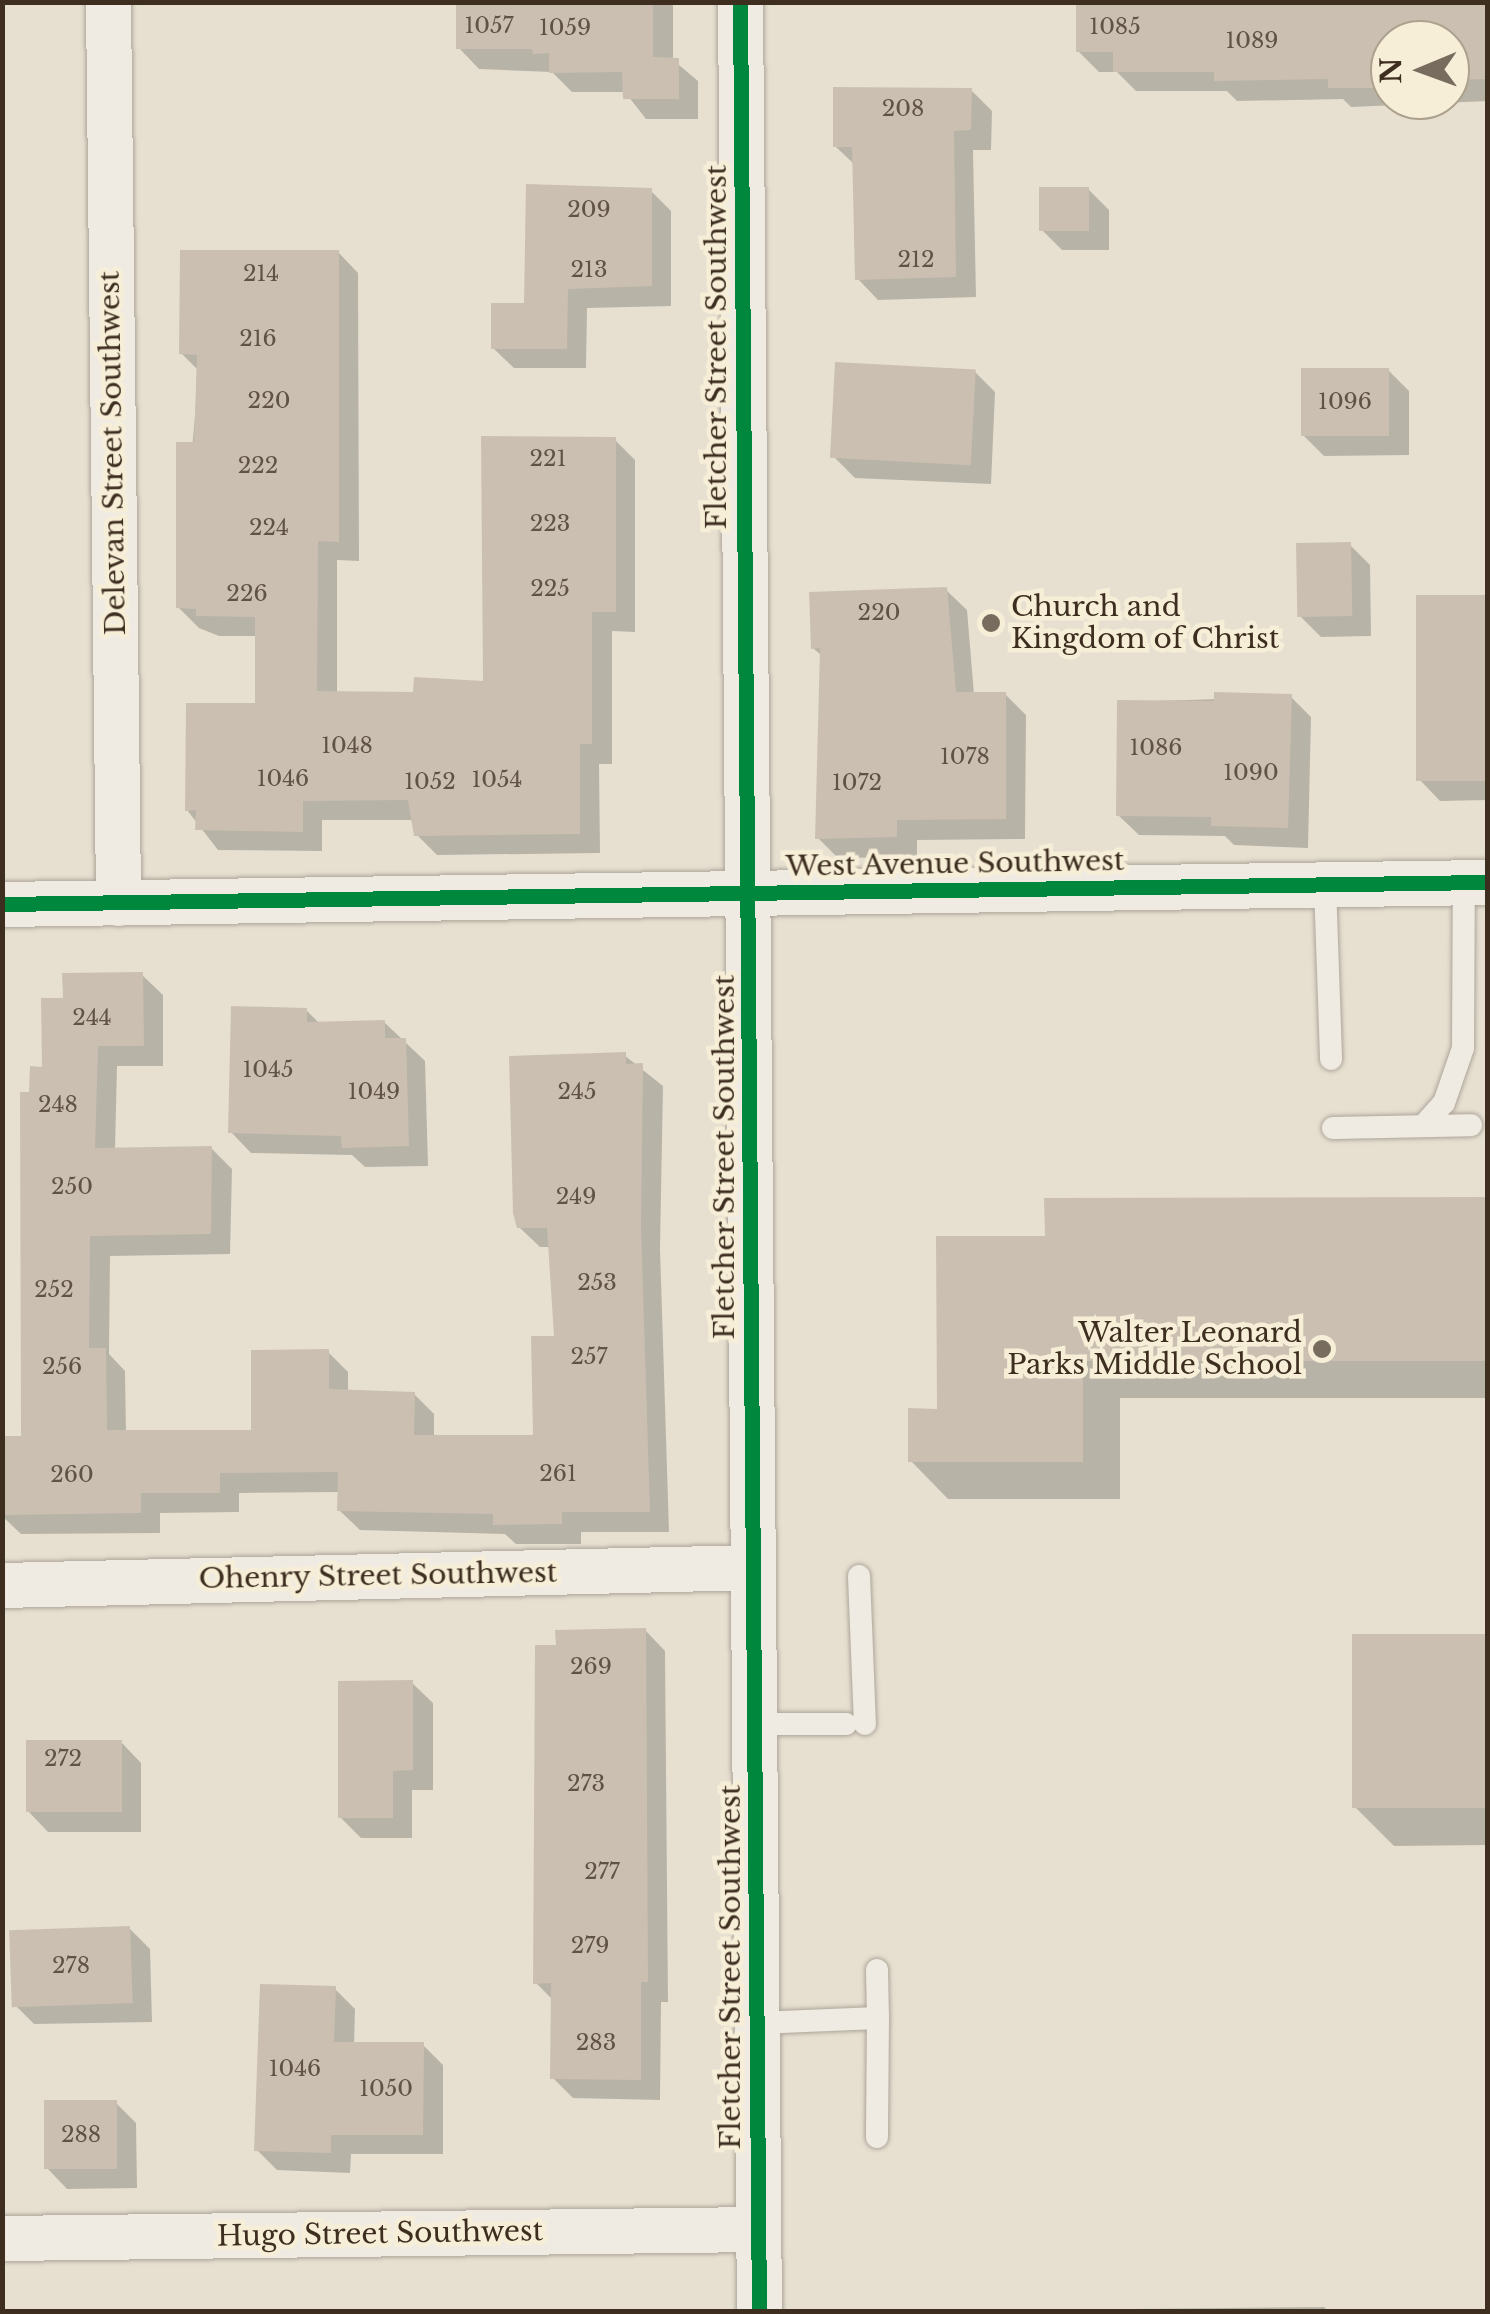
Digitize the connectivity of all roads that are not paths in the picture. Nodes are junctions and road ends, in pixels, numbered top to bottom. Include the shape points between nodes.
1 (108, 2) edge
2 (740, 2) edge
3 (1476, 882) edge
4 (1325, 884) junction
5 (747, 893) junction
6 (118, 902) junction
7 (2, 904) edge
8 (1331, 1059) dead end
9 (1472, 1125) dead end
10 (1422, 1126) junction
11 (1333, 1128) dead end
12 (753, 1567) junction
13 (860, 1576) dead end
14 (2, 1585) edge
15 (754, 1724) junction
16 (877, 1970) dead end
17 (878, 2018) junction
18 (757, 2023) junction
19 (876, 2137) dead end
20 (758, 2229) junction
21 (2, 2238) edge
22 (759, 2312) edge

1 - 6 street, Delevan Street Southwest
2 - 5 street, Fletcher Street Southwest
3 - 4 street, West Avenue Southwest
3 - 10 lane via 1463,1048 1444,1102
4 - 5 street, West Avenue Southwest
4 - 8 lane
5 - 6 street, West Avenue Southwest
5 - 12 street, Fletcher Street Southwest
6 - 7 street, West Avenue Southwest
9 - 10 lane
10 - 11 lane
12 - 14 street, Ohenry Street Southwest
12 - 15 street, Fletcher Street Southwest
13 - 15 lane via 856,1724
15 - 18 street, Fletcher Street Southwest
16 - 17 lane
17 - 18 lane
17 - 19 lane
18 - 20 street, Fletcher Street Southwest
20 - 21 street, Hugo Street Southwest
20 - 22 street, Fletcher Street Southwest

